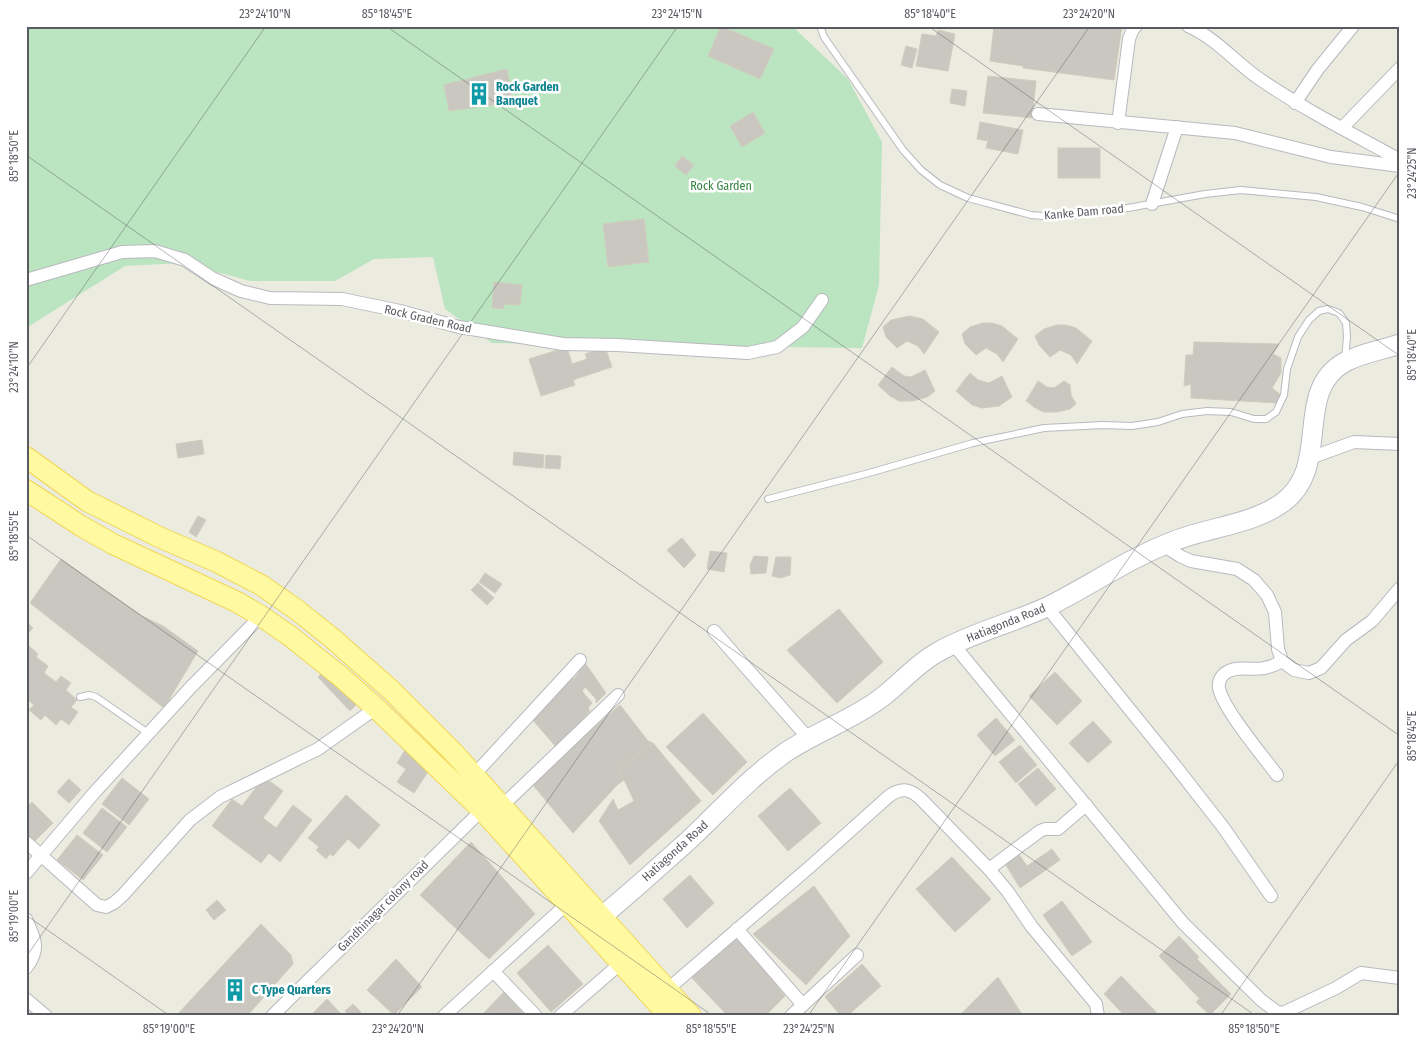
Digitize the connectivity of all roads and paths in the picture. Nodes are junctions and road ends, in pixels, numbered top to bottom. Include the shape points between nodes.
1 (820, 26) edge
2 (1136, 26) edge
3 (1188, 26) edge
4 (1353, 26) edge
5 (1400, 68) edge
6 (1295, 103) junction
7 (1038, 114) dead end
8 (1118, 123) junction
9 (1177, 127) junction
10 (1342, 128) junction
11 (1400, 160) edge
12 (1400, 166) edge
13 (1152, 204) junction
14 (1400, 219) edge
15 (26, 280) edge
16 (822, 300) dead end
17 (1400, 344) edge
18 (1344, 362) junction
19 (1400, 444) edge
20 (26, 457) edge
21 (1310, 458) junction
22 (26, 490) edge
23 (768, 498) dead end
24 (1163, 545) junction
25 (1400, 588) edge
26 (1047, 607) junction
27 (261, 616) junction
28 (714, 630) dead end
29 (953, 644) junction
30 (580, 660) dead end
31 (1282, 661) junction
32 (618, 694) dead end
33 (80, 697) dead end
34 (376, 708) junction
35 (148, 733) junction
36 (809, 739) junction
37 (474, 775) junction
38 (1277, 775) dead end
39 (493, 804) junction
40 (1086, 805) junction
41 (26, 842) edge
42 (42, 854) junction
43 (989, 869) junction
44 (26, 873) edge
45 (1271, 896) dead end
46 (567, 904) junction
47 (26, 919) edge
48 (595, 922) junction
49 (737, 929) junction
50 (858, 955) dead end
51 (620, 963) junction
52 (26, 968) edge
53 (493, 971) junction
54 (1400, 978) edge
55 (668, 989) junction
56 (26, 999) edge
57 (803, 1005) junction
58 (450, 1014) edge
59 (667, 1015) edge
60 (46, 1016) edge
61 (272, 1016) edge
62 (536, 1016) edge
63 (560, 1016) edge
64 (691, 1016) edge
65 (791, 1016) edge
66 (1098, 1016) edge

1 - 13 lane, Kanke Dam road via 824,37 903,150 940,185 968,198 1031,215 1083,214
2 - 8 street via 1129,39
3 - 6 street
4 - 6 street
5 - 10 street
6 - 10 street
7 - 8 street
8 - 9 street
9 - 12 street via 1235,133 1330,157
9 - 13 street
10 - 11 street
13 - 14 lane, Kanke Dam road via 1241,190 1316,197
15 - 16 street, Rock Graden Road via 122,252 155,251 185,260 212,278 241,291 270,298 342,299 459,327 563,344 748,353 777,347 803,327
17 - 18 street, Hatiagonda Road
18 - 21 street, Hatiagonda Road via 1333,371 1318,396
18 - 23 lane via 1346,323 1339,312 1319,311 1298,336 1287,369 1284,395 1276,412 1266,419 1207,411 1132,426 1044,428 973,443
19 - 21 street via 1354,442
20 - 37 main road via 87,501 261,585 297,610 390,690
21 - 24 street, Hatiagonda Road via 1296,489 1271,511
22 - 27 main road via 113,544
24 - 26 street, Hatiagonda Road
24 - 31 street via 1191,561 1237,569 1254,580 1276,612 1278,649
25 - 31 street via 1372,621 1346,640 1321,668 1309,673 1294,670
26 - 29 street, Hatiagonda Road
26 - 45 street via 1173,762
27 - 34 main road via 303,646
27 - 35 street
28 - 36 street
29 - 36 street, Hatiagonda Road via 917,666 880,698
29 - 40 street
30 - 37 street
31 - 38 street via 1265,668 1236,668 1225,672 1219,681 1225,703
32 - 39 street, Gandhinagar colony road
33 - 35 lane via 96,697
34 - 39 main road
34 - 42 street via 318,749 220,797 190,820 123,895 106,907 97,905
35 - 42 street
36 - 48 street, Hatiagonda Road via 757,775
37 - 39 main road
39 - 46 main road
39 - 48 main road
39 - 61 street, Gandhinagar colony road
40 - 43 street via 1058,829 1040,831
40 - 54 street via 1182,922 1277,1012 1286,1013 1361,973
41 - 42 street
42 - 44 street
43 - 49 street via 913,792 896,790
43 - 66 street via 1096,1004
46 - 48 main road
46 - 53 street
47 - 52 street via 36,941 36,951
48 - 51 main road
48 - 55 main road
49 - 55 street
49 - 57 street
50 - 57 street
51 - 59 main road
51 - 63 street
53 - 58 street
53 - 62 street
55 - 64 main road
56 - 60 street
57 - 65 street

